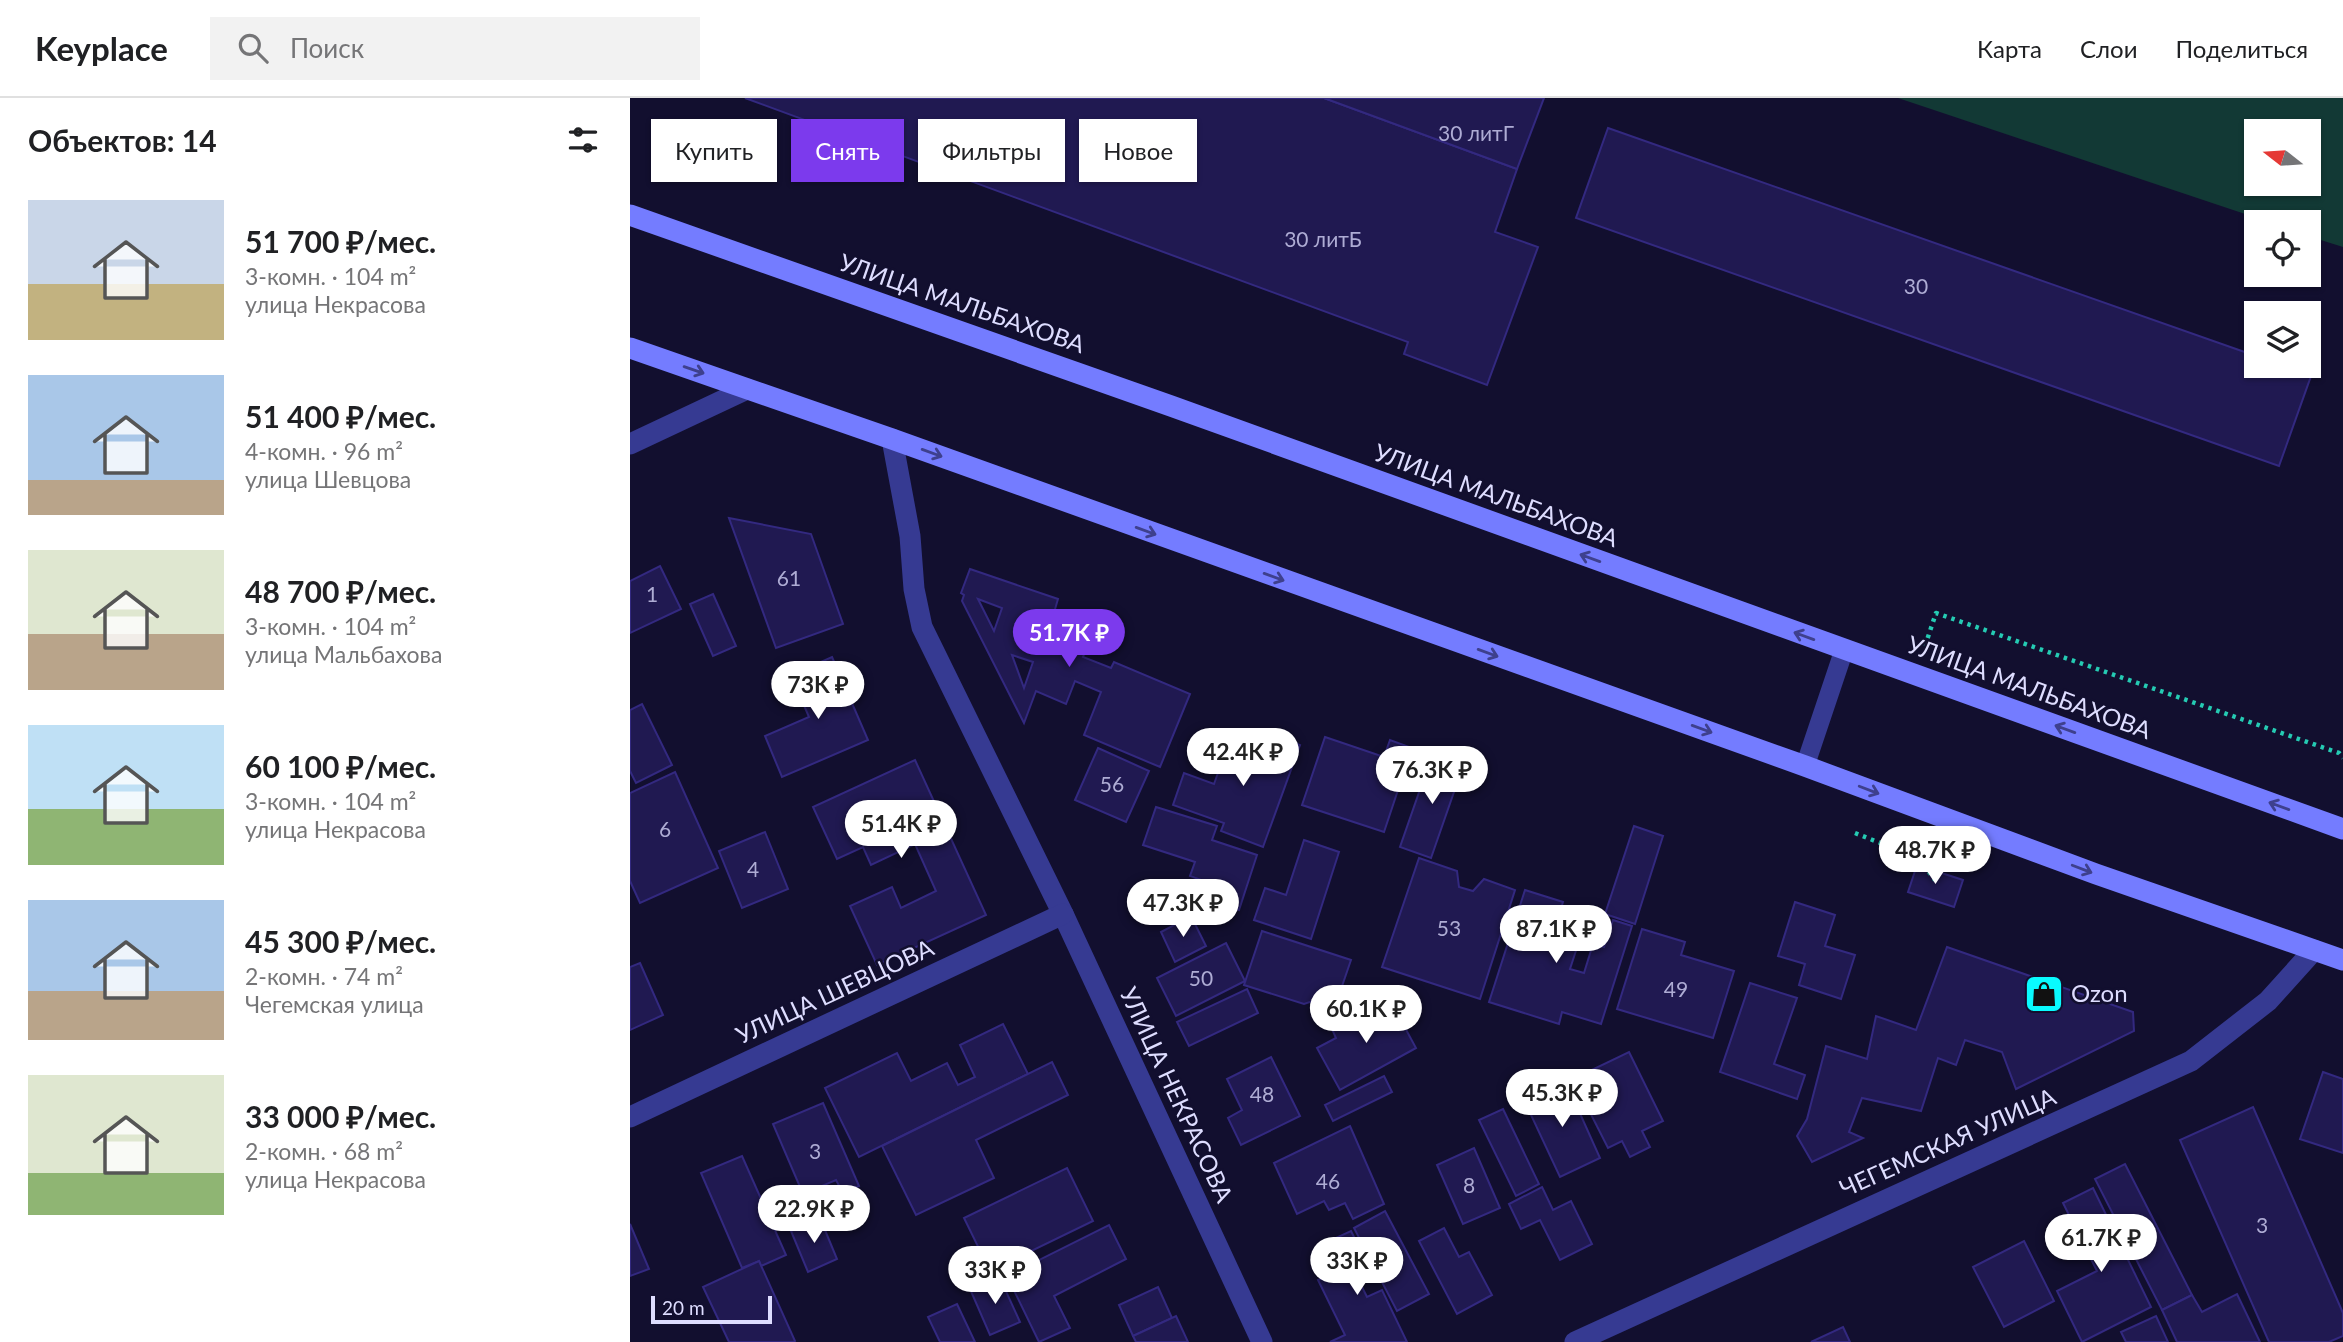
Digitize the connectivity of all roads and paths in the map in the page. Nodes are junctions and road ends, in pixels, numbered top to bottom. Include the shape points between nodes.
1 (630, 215) edge
2 (630, 348) edge
3 (747, 389) junction
4 (892, 439) junction
5 (630, 444) edge
6 (1925, 648) dead end
7 (1844, 650) junction
8 (2343, 758) edge
9 (1805, 766) junction
10 (2343, 829) edge
11 (1855, 833) dead end
12 (1935, 880) dead end
13 (1063, 914) junction
14 (2314, 950) junction
15 (2343, 960) edge
16 (630, 1117) edge
17 (1262, 1342) edge
18 (1575, 1342) edge

7 -> 1 main road, УЛИЦА МАЛЬБАХОВА
2 -> 3 main road
3 - 4 main road
3 - 5 street
4 -> 9 main road
4 - 13 street, УЛИЦА НЕКРАСОВА via 922,627
6 - 8 path via 1936,613
7 - 9 lane
10 -> 7 main road, УЛИЦА МАЛЬБАХОВА
9 -> 14 main road
11 - 12 path via 1918,858
13 - 16 street, УЛИЦА ШЕВЦОВА
13 - 17 street, УЛИЦА НЕКРАСОВА
14 - 15 main road
14 - 18 street, ЧЕГЕМСКАЯ УЛИЦА via 2269,1001 2191,1061

